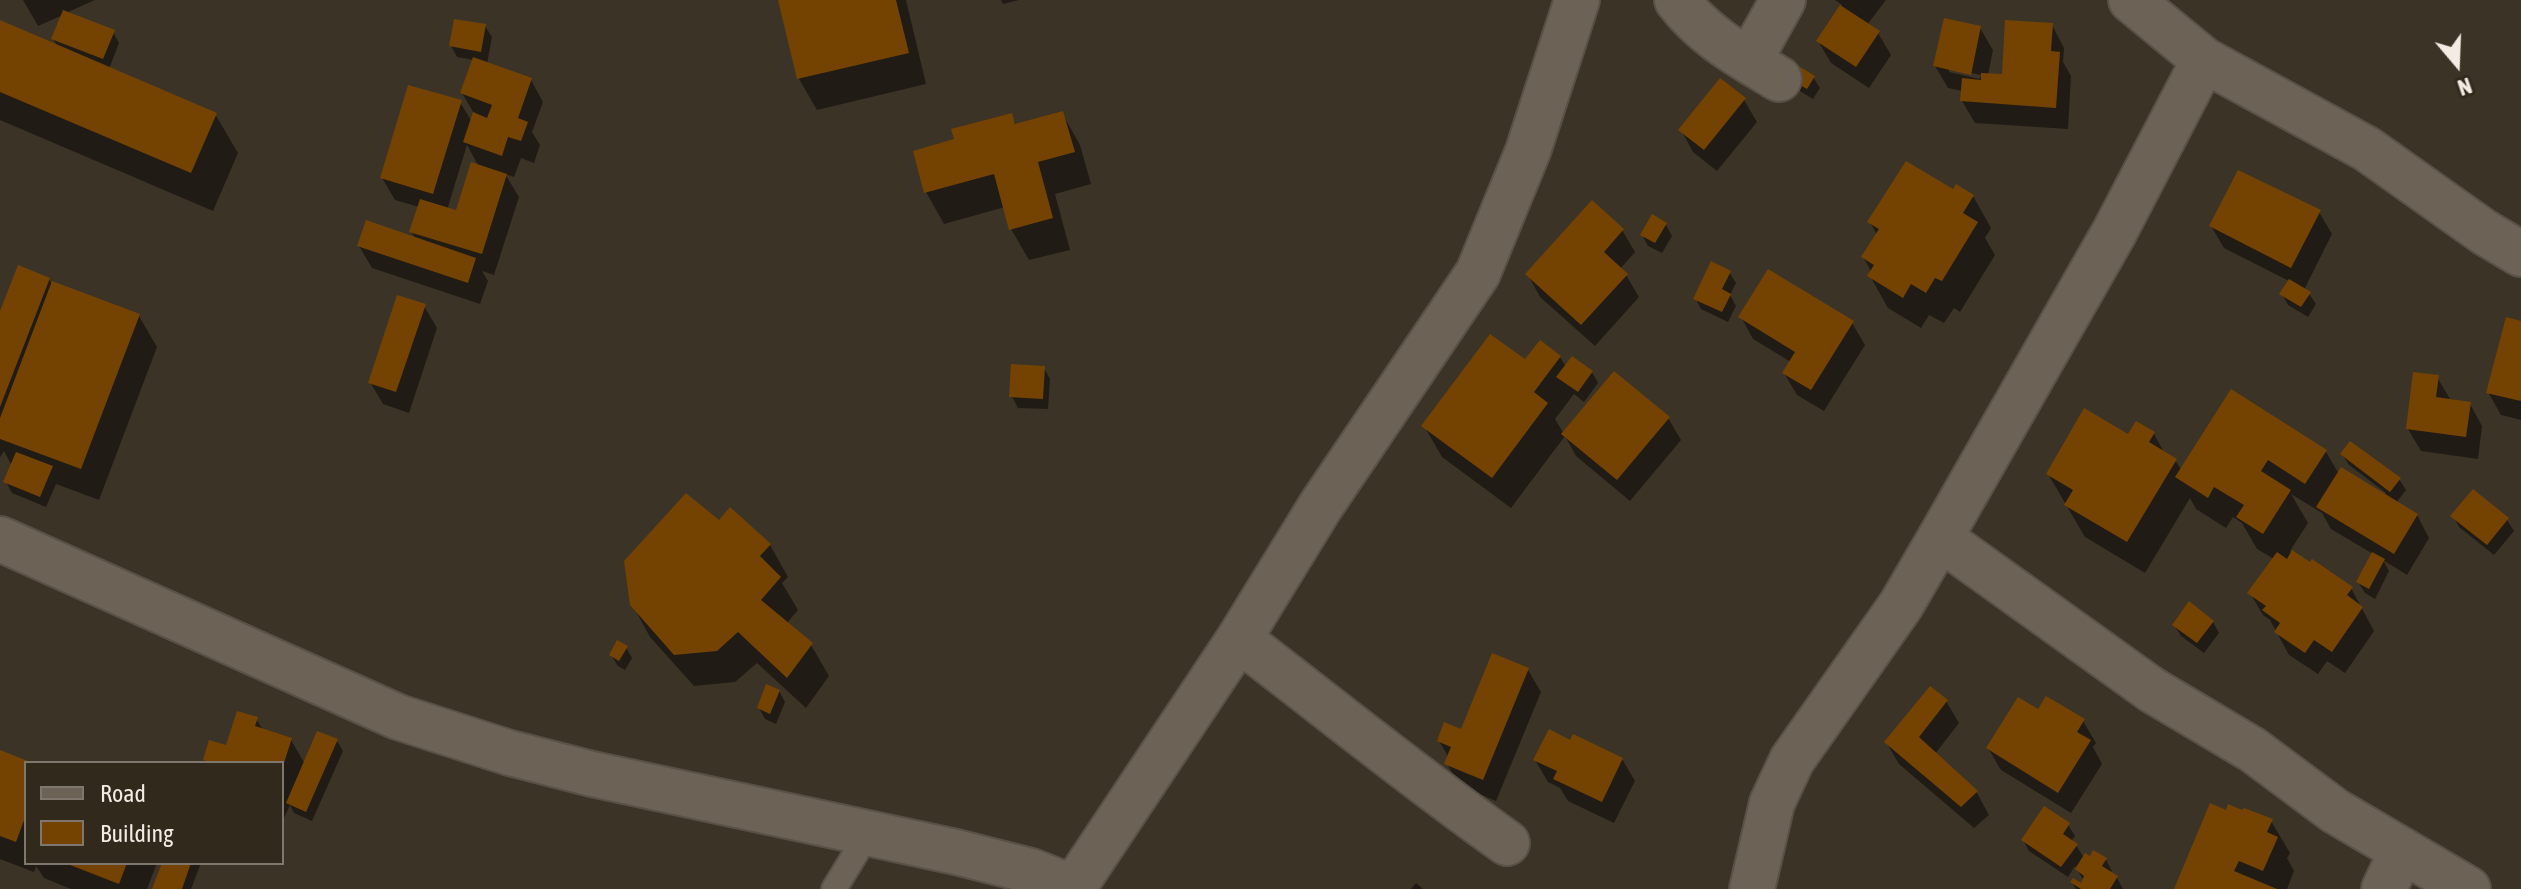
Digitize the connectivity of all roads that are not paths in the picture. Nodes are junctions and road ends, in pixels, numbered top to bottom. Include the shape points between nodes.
1 (1577, 0) edge
2 (1677, 0) edge
3 (1783, 0) edge
4 (2131, 0) edge
5 (2204, 60) junction
6 (2521, 254) edge
7 (1940, 538) junction
8 (0, 539) edge
9 (1239, 639) junction
10 (867, 835) junction
11 (1507, 843) dead end
12 (2393, 870) edge
13 (1075, 888) edge
14 (834, 889) edge
15 (1752, 889) edge
16 (2468, 889) edge

1 - 9 street via 1528,151 1478,273 1320,507
2 - 3 street via 1721,45 1764,70
4 - 5 street
5 - 6 street via 2367,149
5 - 7 street via 2115,231
7 - 12 street via 2152,690 2253,750 2335,811
7 - 15 street via 1901,605 1792,760 1772,803
8 - 10 street via 398,717 592,774
9 - 11 street
9 - 13 street
10 - 13 street via 1031,871
10 - 14 lane
12 - 16 street

